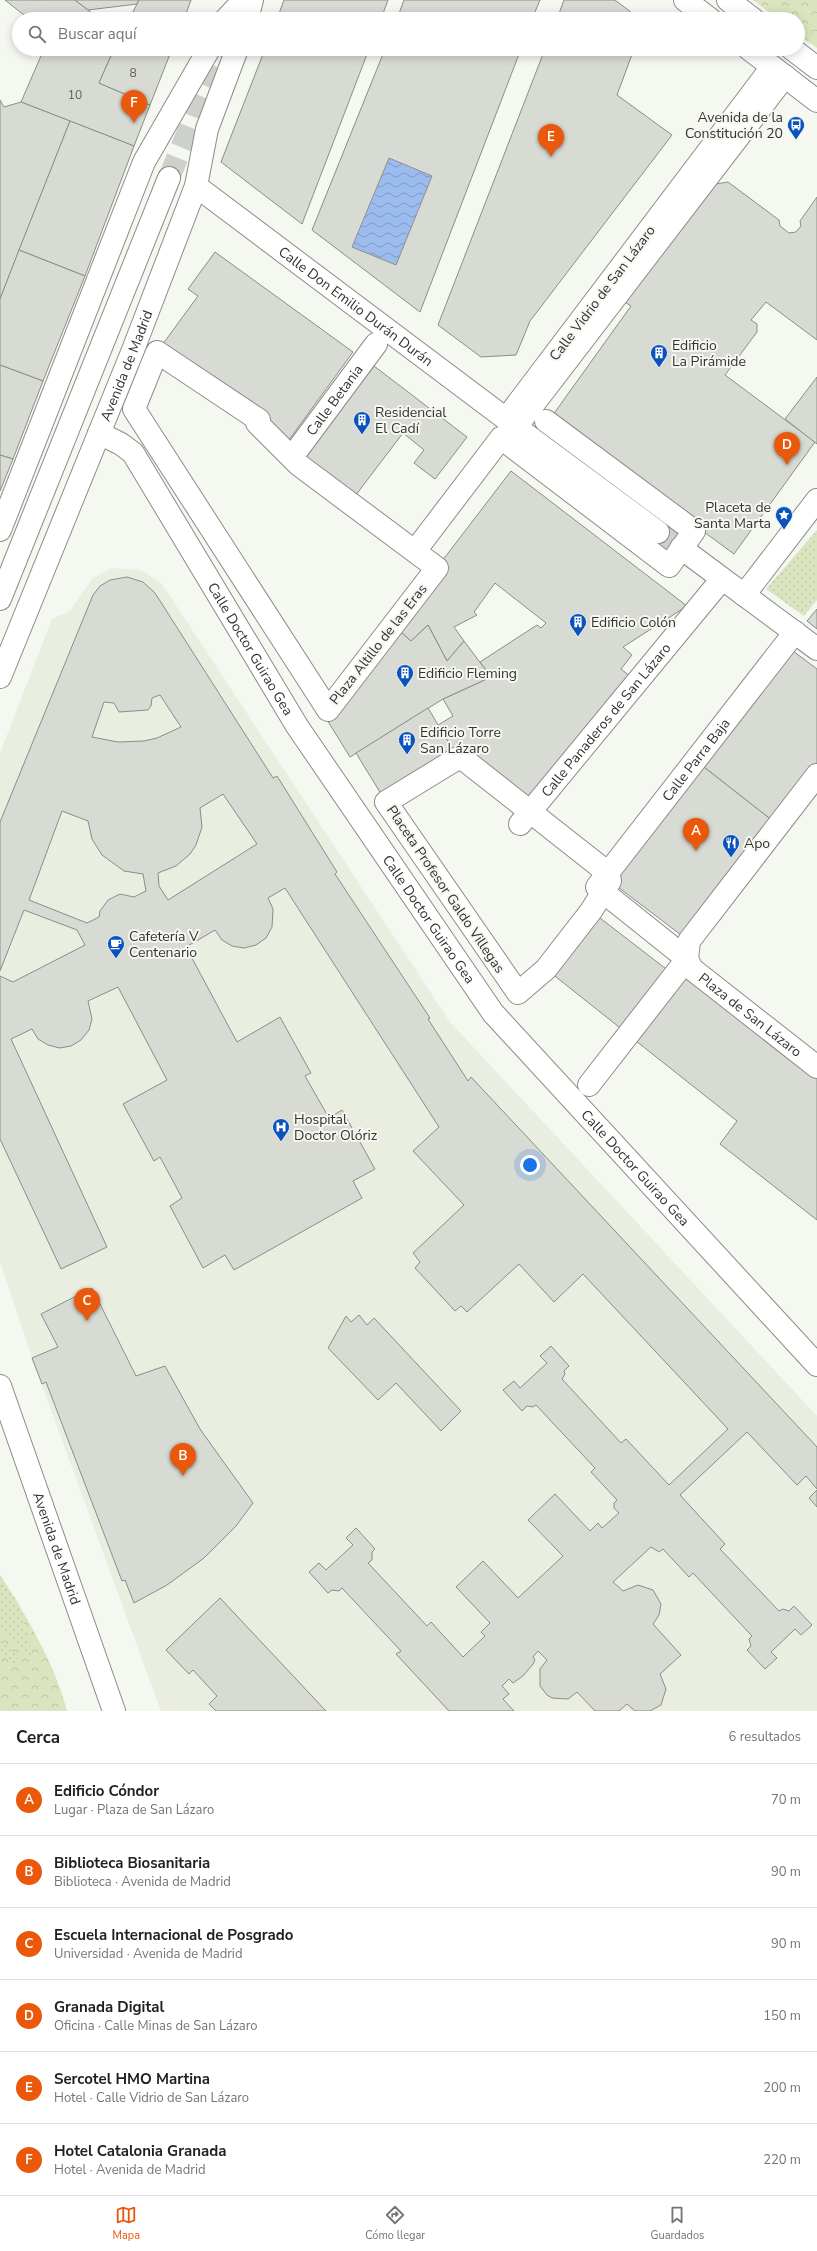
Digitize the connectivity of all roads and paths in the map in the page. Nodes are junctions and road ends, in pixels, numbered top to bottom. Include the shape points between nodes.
1 (244, 0) edge
2 (252, 0) edge
3 (685, 0) edge
4 (728, 0) edge
5 (233, 12) edge
6 (249, 12) edge
7 (701, 12) edge
8 (744, 12) edge
9 (205, 56) edge
10 (234, 56) edge
11 (758, 56) edge
12 (801, 56) edge
13 (817, 68) edge
14 (778, 71) junction
15 (817, 101) edge
16 (169, 178) tunnel mouth
17 (196, 186) junction
18 (376, 344) dead end
19 (546, 421) dead end
20 (508, 428) junction
21 (99, 433) junction
22 (292, 457) junction
23 (817, 500) edge
24 (0, 530) edge
25 (658, 532) tunnel mouth
26 (681, 548) junction
27 (415, 551) junction
28 (722, 579) junction
29 (744, 595) junction
30 (0, 599) edge
31 (795, 632) junction
32 (817, 649) edge
33 (0, 677) edge
34 (817, 775) edge
35 (525, 817) junction
36 (603, 884) junction
37 (687, 959) junction
38 (817, 1067) edge
39 (589, 1085) dead end
40 (817, 1365) edge
41 (0, 1386) edge
42 (114, 1711) edge

1 - 5 street
2 - 6 street
3 - 7 street
4 - 8 street
9 - 24 street via 144,162
10 - 17 street, Avenida de Madrid via 207,129
11 - 14 street
12 - 13 street
14 - 15 street
14 - 20 street, Calle Vidrio de San Lázaro
16 - 30 street
17 - 20 street, Calle Don Emilio Durán Durán
17 - 21 street, Avenida de Madrid
18 - 22 street, Calle Betania
19 - 26 street, Calle Don Emilio Durán Durán via 694,532
20 - 25 street
20 - 26 street, Calle Don Emilio Durán Durán via 669,566
20 - 27 street, Calle Vidrio de San Lázaro
21 - 33 street, Avenida de Madrid
21 - 40 street, Calle Doctor Guirao Gea via 133,453 297,726 493,1012
22 - 27 street, Plaza Altillo de las Eras via 343,499
22 - 27 street, Plaza Altillo de las Eras via 257,423 259,420 157,352 134,409 328,710 437,568
23 - 29 street
26 - 28 street
28 - 29 street
28 - 35 street, Calle Panaderos de San Lázaro
29 - 31 street
31 - 32 street
31 - 36 street, Calle Parra Baja
34 - 37 street via 689,941
35 - 36 street, Placeta Profesor Galdo Villegas
35 - 36 street, Placeta Profesor Galdo Villegas via 462,758 458,758 386,802 518,993 546,970
36 - 37 street, Plaza de San Lázaro
37 - 38 street, Plaza de San Lázaro via 692,969
37 - 39 street
41 - 42 street, Avenida de Madrid

